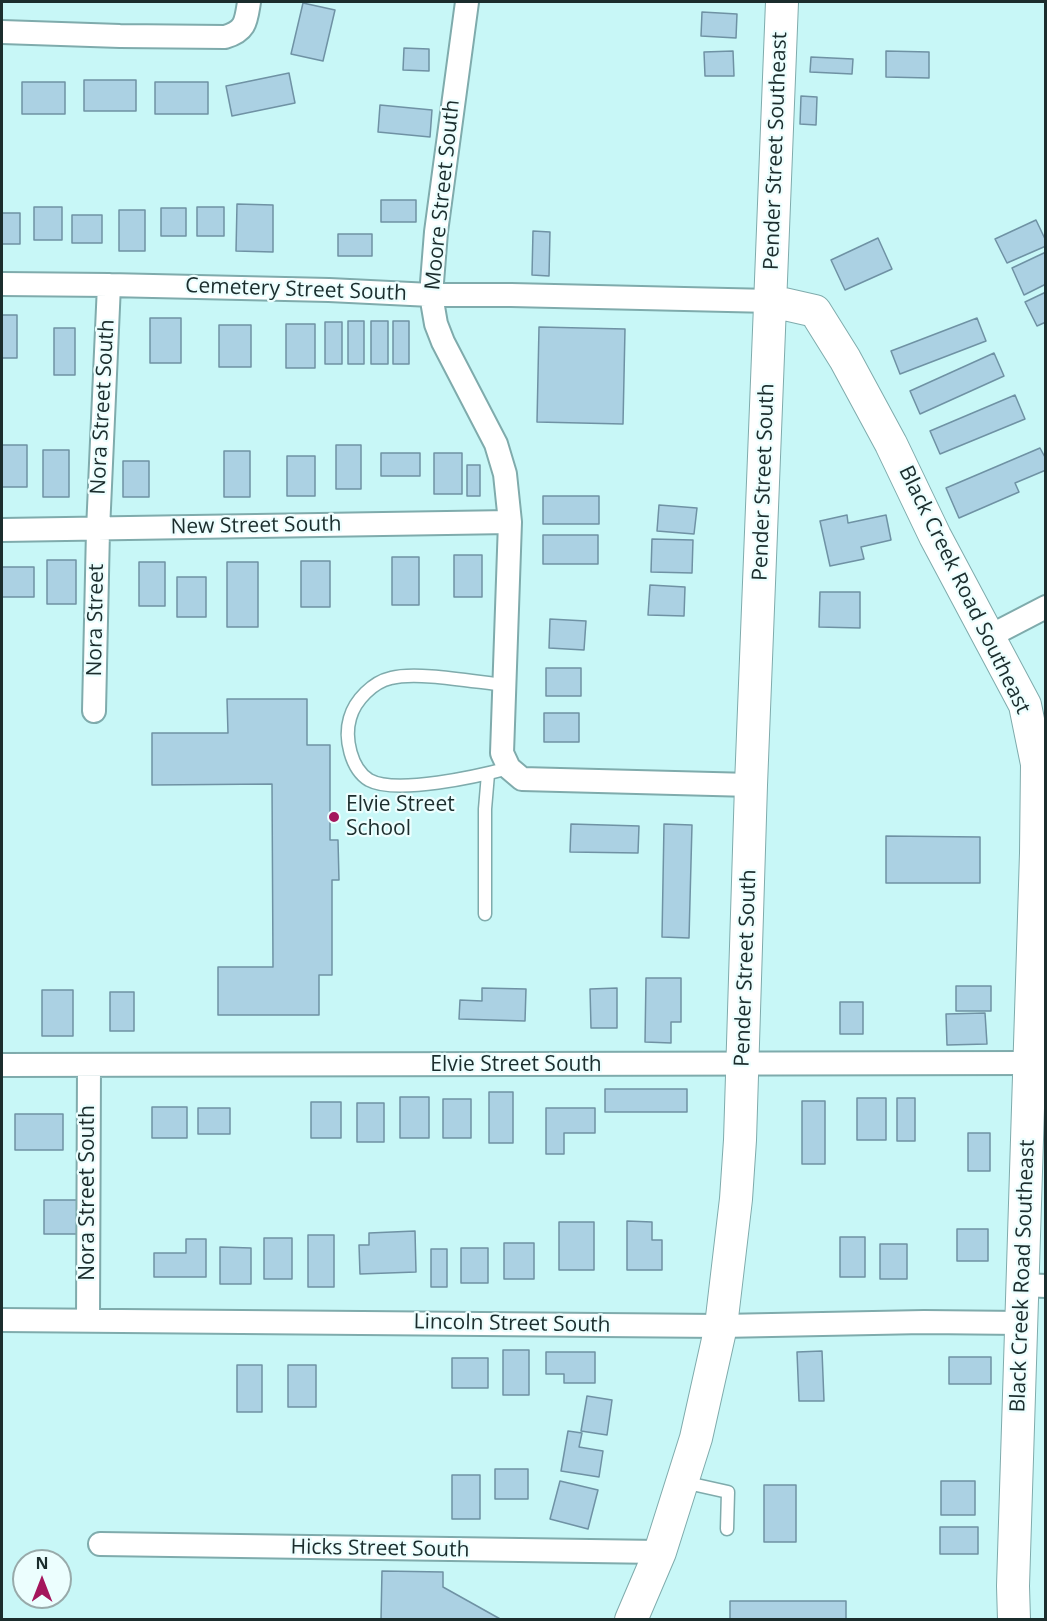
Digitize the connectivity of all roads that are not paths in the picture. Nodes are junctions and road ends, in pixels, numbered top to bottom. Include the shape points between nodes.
1 (249, 2) edge
2 (467, 2) edge
3 (782, 2) edge
4 (2, 32) edge
5 (2, 284) edge
6 (109, 285) junction
7 (431, 295) junction
8 (771, 301) junction
9 (510, 522) junction
10 (2, 530) edge
11 (98, 530) junction
12 (1046, 607) edge
13 (990, 636) junction
14 (505, 685) junction
15 (94, 711) dead end
16 (499, 771) junction
17 (752, 785) junction
18 (485, 914) dead end
19 (743, 1064) junction
20 (2, 1065) edge
21 (88, 1065) junction
22 (1035, 1070) edge
23 (1034, 1285) edge
24 (2, 1320) edge
25 (88, 1320) junction
26 (1022, 1323) junction
27 (721, 1326) junction
28 (682, 1482) junction
29 (727, 1529) dead end
30 (100, 1544) dead end
31 (660, 1552) junction
32 (631, 1620) edge
33 (1014, 1620) edge

1 - 4 street via 242,29 225,37
2 - 7 street, Moore Street South
3 - 8 street, Pender Street Southeast
5 - 6 street, Cemetery Street South
6 - 7 street, Cemetery Street South
6 - 11 street, Nora Street South
7 - 8 street, Cemetery Street South
7 - 9 street, Moore Street South via 443,342 496,444 505,474
8 - 13 street, Black Creek Road Southeast via 815,311 891,444 935,536
8 - 17 street, Pender Street South
9 - 11 street, New Street South
9 - 14 street, Moore Street South
10 - 11 street, New Street South
11 - 15 street, Nora Street
12 - 13 street
13 - 22 street, Black Creek Road Southeast via 1025,705 1037,764
14 - 16 street, Moore Street South
14 - 16 lane via 412,676 391,678 376,684 360,699 350,718 348,736 357,769 370,780 390,786
16 - 17 street via 522,779
16 - 18 lane via 485,810
17 - 19 street, Pender Street South
19 - 21 street, Elvie Street South
19 - 22 street, Elvie Street South
19 - 27 street, Pender Street South via 741,1140
20 - 21 street, Elvie Street South
21 - 25 street, Nora Street South
22 - 23 street, Black Creek Road Southeast
23 - 26 street, Black Creek Road Southeast
24 - 25 street, Lincoln Street South
25 - 27 street, Lincoln Street South
26 - 27 street, Lincoln Street South
26 - 33 street, Black Creek Road Southeast
27 - 28 street, Pender Street South
28 - 29 lane via 728,1492
28 - 31 street, Pender Street South
30 - 31 street, Hicks Street South
31 - 32 street, Pender Street South

